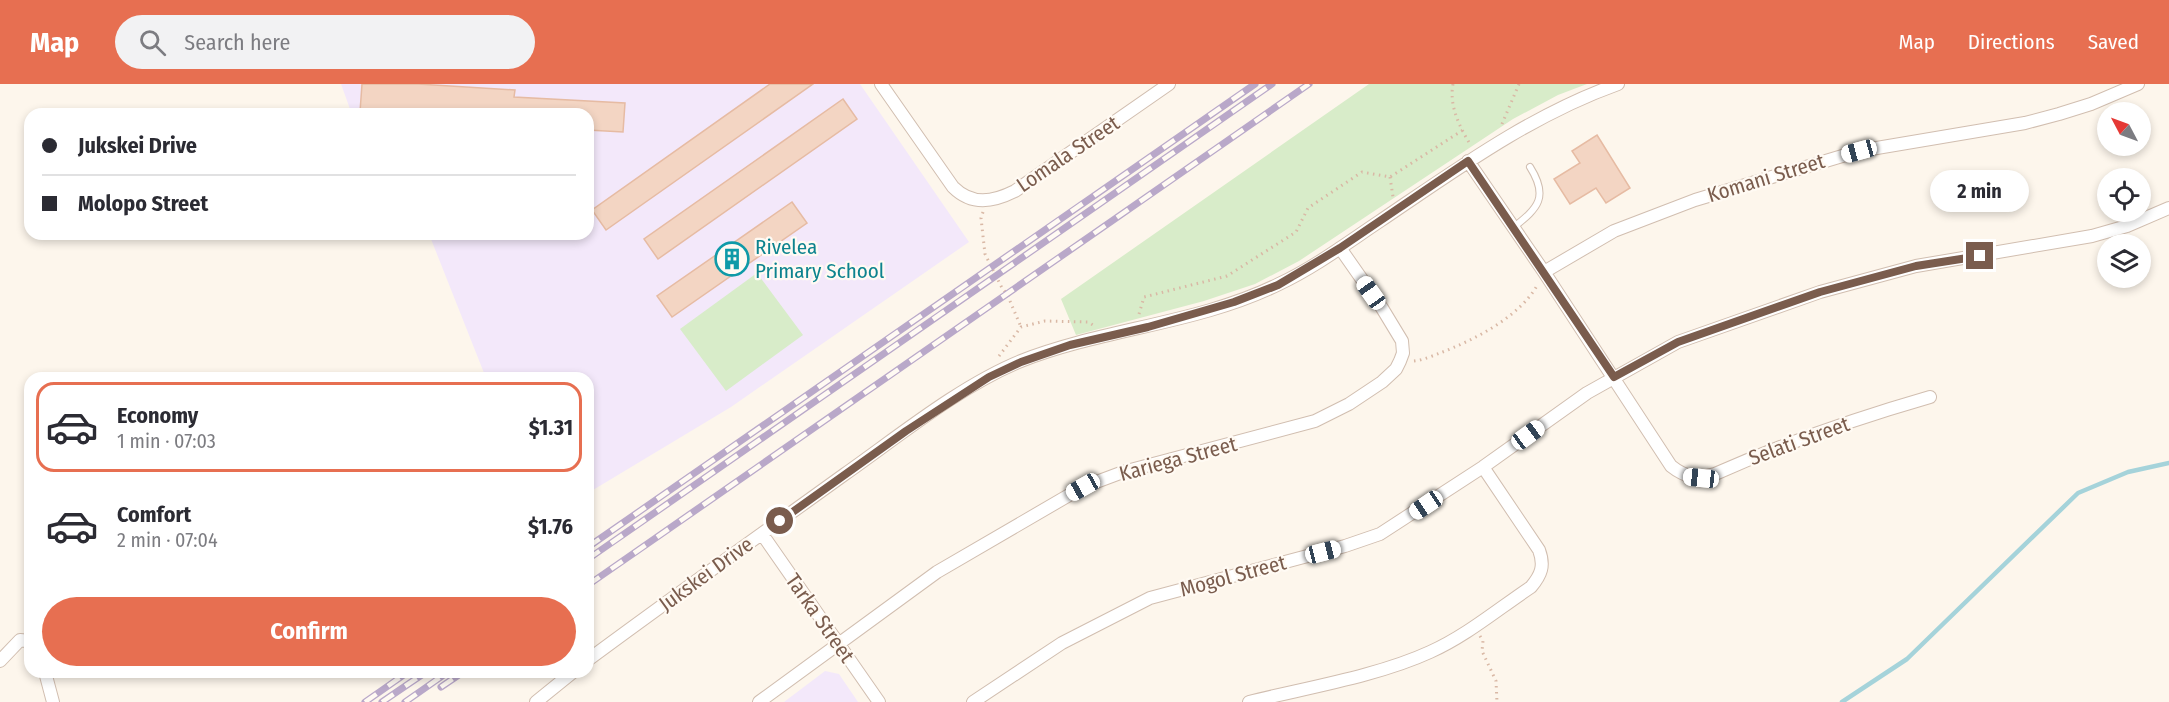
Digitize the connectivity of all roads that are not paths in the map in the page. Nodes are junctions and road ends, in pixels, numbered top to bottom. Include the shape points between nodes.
1 (881, 84) edge
2 (1169, 84) edge
3 (1618, 84) edge
4 (2138, 84) edge
5 (1473, 158) junction
6 (1530, 167) dead end
7 (2169, 208) edge
8 (1514, 228) junction
9 (1340, 248) junction
10 (1544, 272) junction
11 (1614, 377) junction
12 (1930, 397) dead end
13 (1483, 467) junction
14 (762, 534) junction
15 (24, 641) edge
16 (837, 643) junction
17 (594, 656) edge
18 (0, 661) edge
19 (46, 678) edge
20 (566, 678) edge
21 (52, 702) edge
22 (536, 702) edge
23 (759, 702) edge
24 (879, 702) edge
25 (973, 702) edge
26 (1249, 702) edge

1 - 2 street, Lomala Street via 961,194 985,202 1015,191
3 - 5 street, Jukskei Drive via 1557,110
4 - 10 street, Komani Street via 2059,114 1859,151 1717,193 1614,231
5 - 8 street
5 - 9 street, Jukskei Drive
6 - 8 lane via 1540,197 1533,211
7 - 11 street, Mogol Street via 2092,236 1916,266 1820,292 1678,342
8 - 10 street
9 - 14 street, Jukskei Drive via 1259,293 1070,345 989,377
9 - 16 street, Kariega Street via 1403,347 1396,369 1382,382 1314,421 1123,472 1083,487 937,572
10 - 11 street
11 - 12 street, Selati Street via 1671,466 1701,478
11 - 13 street, Mogol Street
13 - 25 street, Mogol Street via 1365,540 1150,598 1062,643
13 - 26 street via 1543,560 1531,587 1450,642 1413,660
14 - 16 street, Tarka Street
14 - 17 street, Jukskei Drive
15 - 18 street
16 - 23 street, Kariega Street
16 - 24 street, Tarka Street
19 - 21 street
20 - 22 street

